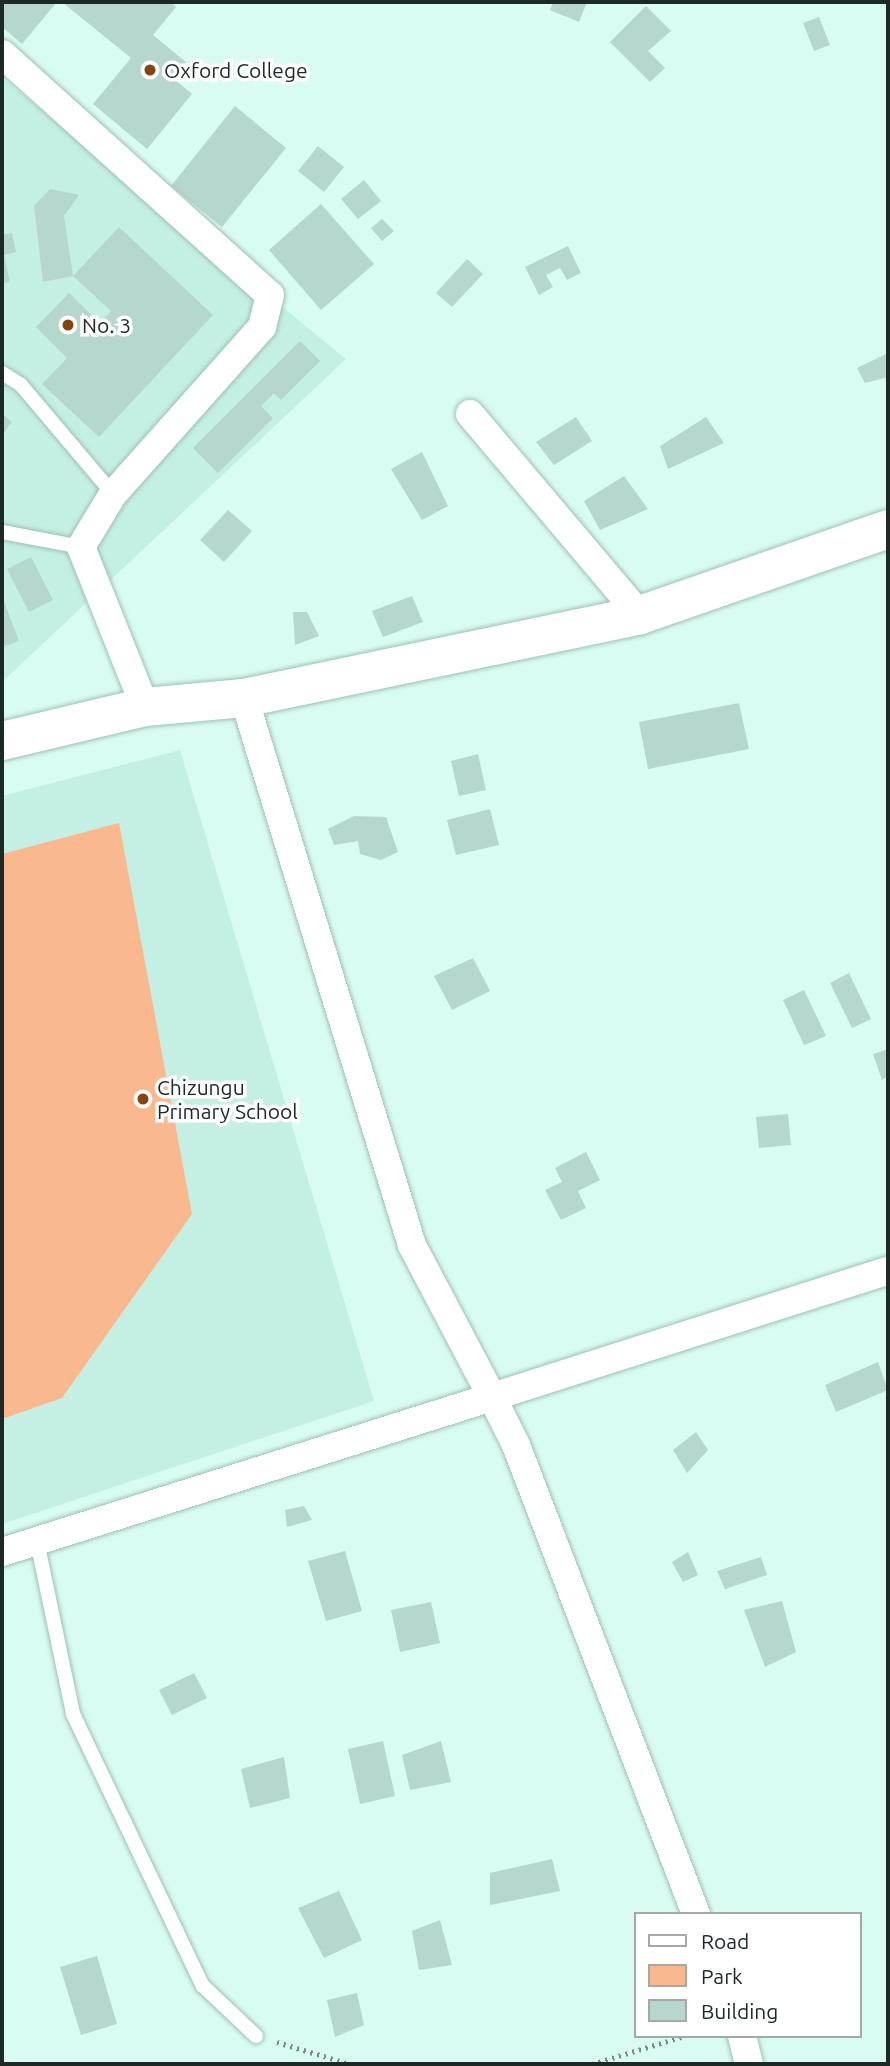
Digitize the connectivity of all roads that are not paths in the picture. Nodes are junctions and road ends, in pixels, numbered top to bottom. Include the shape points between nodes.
1 (2, 54) edge
2 (2, 373) edge
3 (470, 414) dead end
4 (113, 494) junction
5 (888, 529) edge
6 (2, 532) edge
7 (81, 547) junction
8 (640, 615) junction
9 (244, 698) junction
10 (145, 707) junction
11 (2, 741) edge
12 (888, 1271) edge
13 (492, 1397) junction
14 (38, 1546) junction
15 (2, 1552) edge
16 (695, 1912) edge
17 (256, 2036) road end
18 (743, 2038) edge
19 (750, 2064) edge

1 - 4 street via 270,295 262,327
2 - 4 lane via 21,385
3 - 8 street
4 - 7 street
5 - 8 street
6 - 7 lane
7 - 10 street
8 - 9 street
9 - 10 street
9 - 13 street via 412,1245
10 - 11 street
12 - 13 street
13 - 14 street
13 - 16 street via 516,1445
14 - 15 street
14 - 17 lane via 73,1713 203,1986
18 - 19 street

